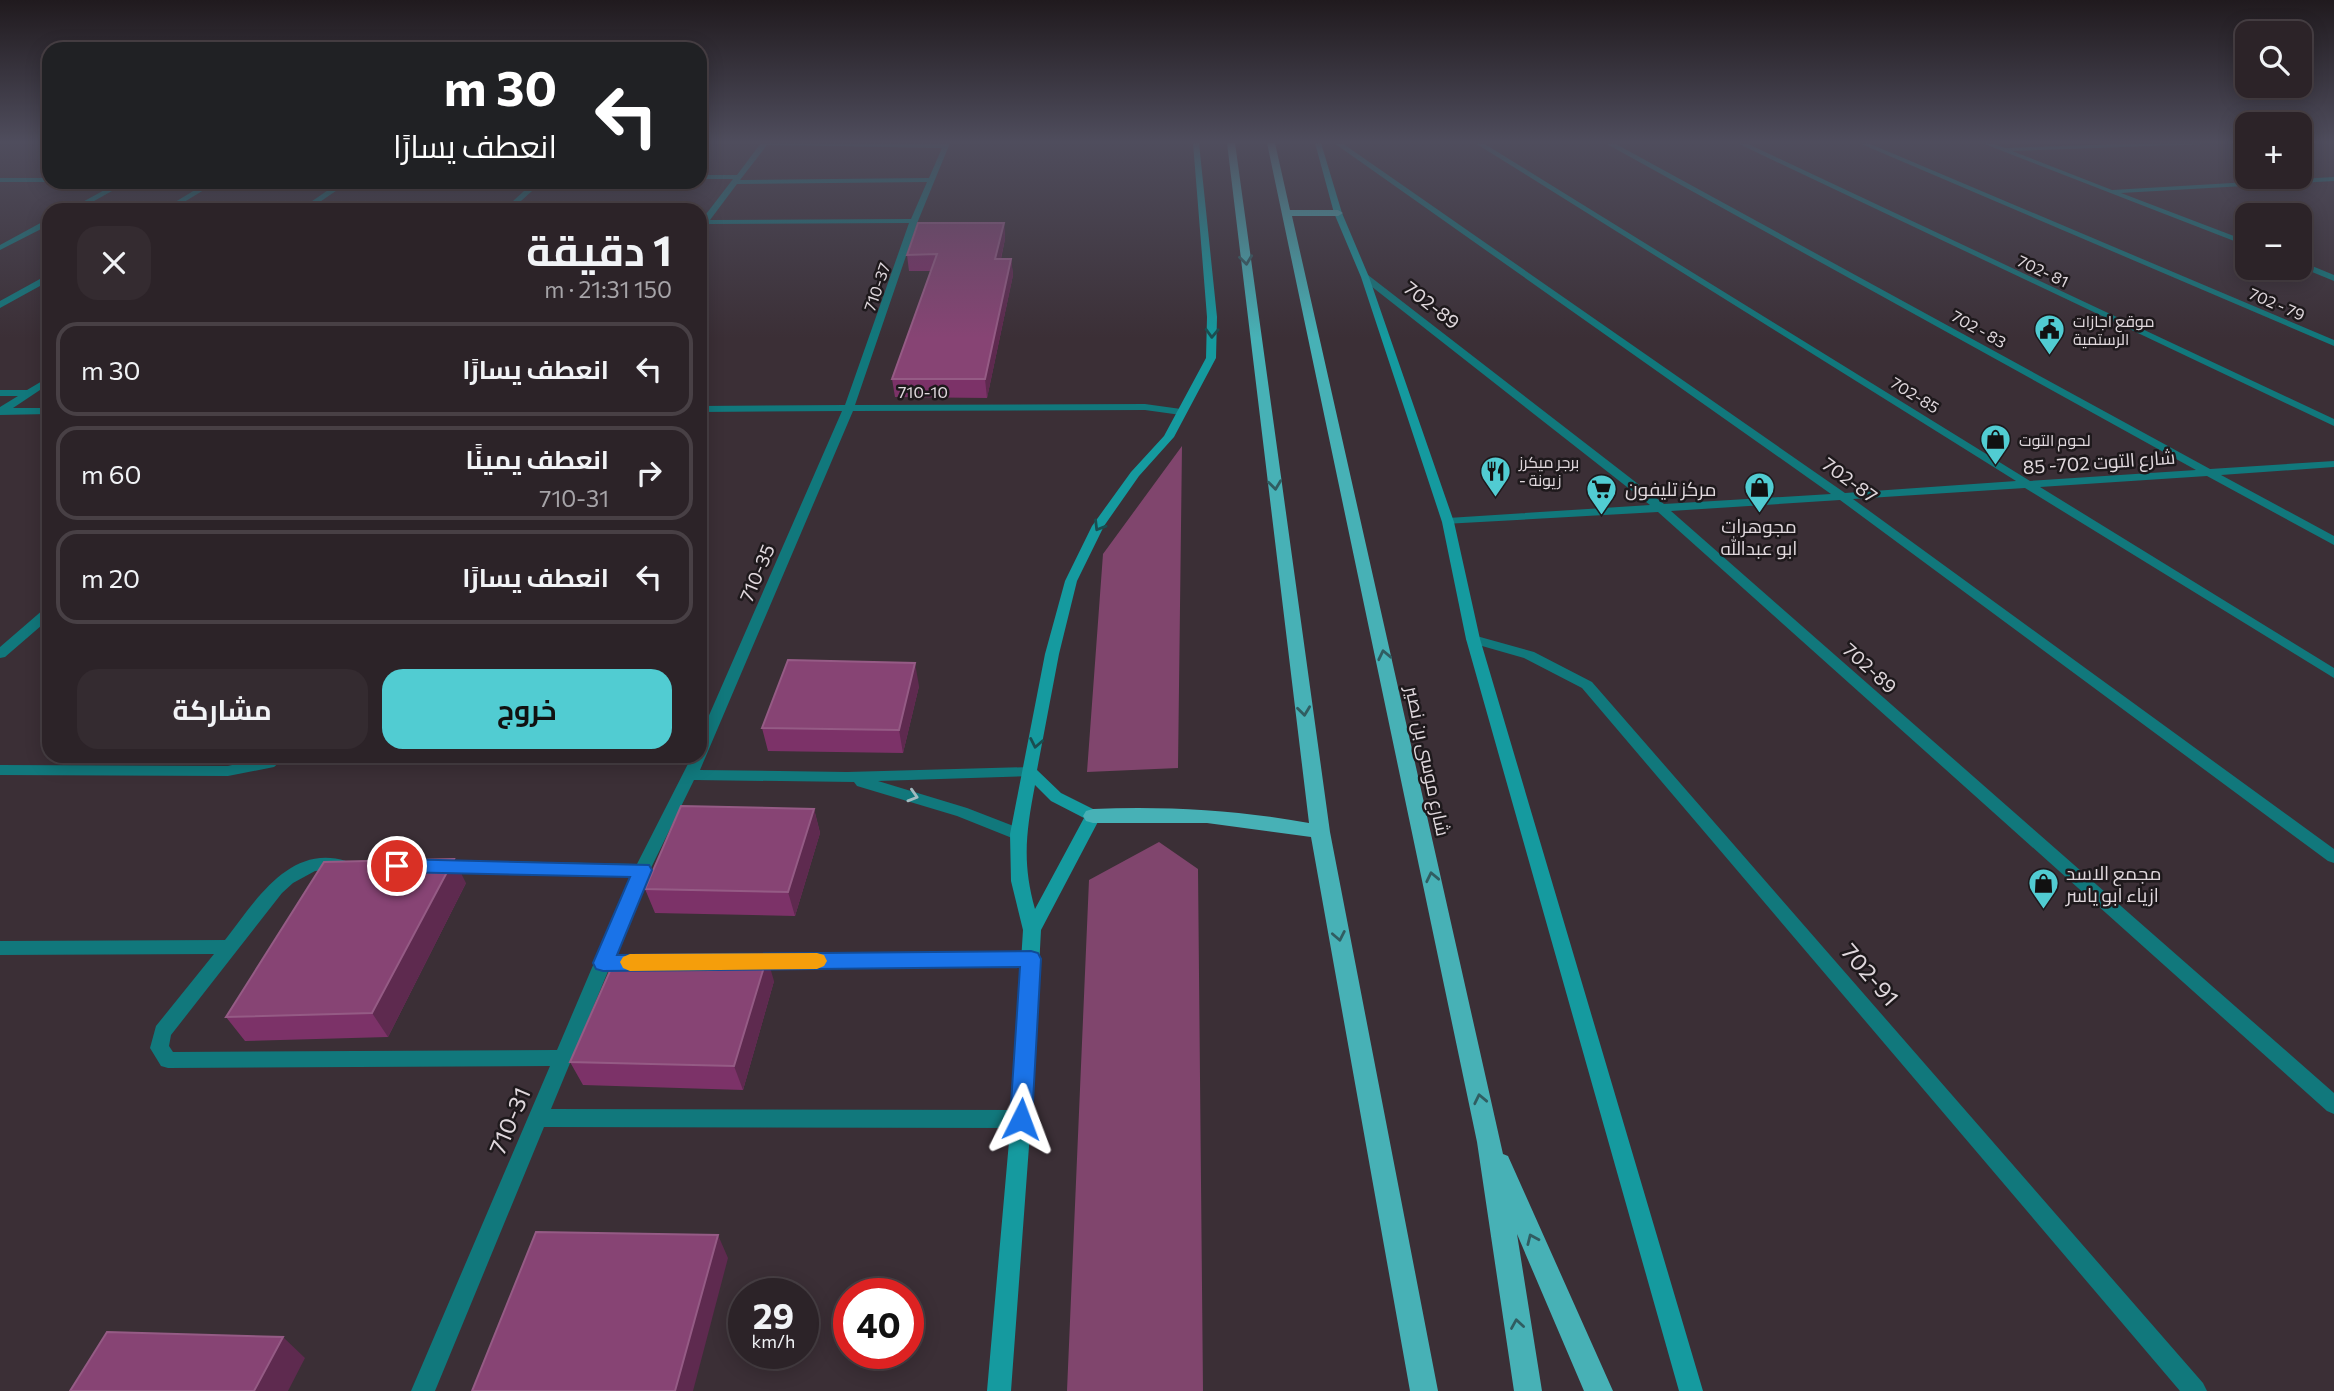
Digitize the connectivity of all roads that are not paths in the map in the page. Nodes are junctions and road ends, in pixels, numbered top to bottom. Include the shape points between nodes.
1 (920, 208) edge
2 (1202, 208) edge
3 (1239, 208) edge
4 (1286, 208) edge
5 (1337, 208) edge
6 (1430, 208) edge
7 (1583, 208) edge
8 (1726, 208) edge
9 (1878, 208) edge
10 (2015, 208) edge
11 (2154, 208) edge
12 (1338, 212) junction
13 (1287, 213) junction
14 (914, 221) junction
15 (707, 225) edge
16 (42, 226) edge
17 (2235, 239) edge
18 (0, 248) edge
19 (2312, 269) edge
20 (1365, 277) junction
21 (2334, 278) edge
22 (42, 281) edge
23 (0, 305) edge
24 (2334, 343) edge
25 (42, 385) edge
26 (0, 393) edge
27 (30, 393) junction
28 (849, 408) junction
29 (707, 409) edge
30 (42, 411) edge
31 (1, 412) edge
32 (1181, 412) junction
33 (2334, 423) edge
34 (2334, 464) edge
35 (2208, 472) junction
36 (2029, 484) junction
37 (1842, 496) junction
38 (1661, 508) junction
39 (1448, 522) junction
40 (2334, 541) edge
41 (42, 618) edge
42 (1473, 639) junction
43 (0, 654) edge
44 (2334, 674) edge
45 (707, 736) edge
46 (269, 763) edge
47 (696, 763) edge
48 (0, 770) edge
49 (1030, 772) junction
50 (691, 775) junction
51 (847, 777) junction
52 (1093, 816) junction
53 (1320, 832) junction
54 (1018, 834) junction
55 (2334, 857) edge
56 (356, 865) edge
57 (425, 866) edge
58 (642, 870) junction
59 (1032, 930) junction
60 (230, 947) junction
61 (0, 948) edge
62 (1031, 959) junction
63 (727, 962) edge
64 (563, 1058) junction
65 (2334, 1105) edge
66 (538, 1118) junction
67 (1021, 1119) junction
68 (1489, 1142) junction
69 (423, 1391) edge
70 (999, 1391) edge
71 (1424, 1391) edge
72 (1528, 1391) edge
73 (1599, 1391) edge
74 (1691, 1391) edge
75 (2195, 1391) edge

1 - 14 street, 710-37
2 -> 32 street via 1211,358
3 -> 53 main road
4 - 13 main road, شارع موسى بن نصير
5 - 12 street
6 - 37 street, 702-87
7 - 36 street, 702-85
8 - 35 street, 702 - 83
9 - 33 street, 702- 81
10 - 24 street, 702 - 79
11 - 17 street
12 - 13 main road
12 - 20 street
68 -> 13 main road, شارع موسى بن نصير
14 - 15 street
14 - 28 street, 710-37
16 - 18 street
19 - 21 street
20 - 38 street, 702-89
20 - 39 street
22 - 23 street
25 - 27 street
26 - 27 street
27 - 31 street
28 - 29 street, 710-10
28 - 32 street, 710-10 via 1145,407
28 - 45 street, 710-35
30 - 31 street
32 -> 49 street via 1169,437 1135,474 1098,526 1071,581
34 - 35 street, شارع التوت 702- 85
35 - 36 street, شارع التوت 702- 85
35 - 40 street, 702 - 83
36 - 37 street, شارع التوت 702- 85
36 - 44 street, 702-85
37 - 38 street, شارع التوت 702- 85
37 - 55 street, 702-87
38 - 39 street, شارع التوت 702- 85
38 - 65 street, 702-89
39 - 42 street
41 - 43 street
42 - 74 street
42 - 75 street, 702-91 via 1529,655 1587,685
46 - 48 street via 228,771
47 - 50 street, 710-35
49 - 51 street
49 - 52 street via 1056,797
49 - 54 street
50 - 51 street
50 - 58 street, 710-35
51 -> 54 street via 962,811
52 - 53 main road via 1207,814
52 - 59 street
53 -> 71 main road
54 - 59 street via 1019,881
56 - 60 street via 316,864 300,870 282,882
57 - 58 street
58 - 64 street, 710-31 via 610,963
59 - 62 street
60 - 61 street
60 - 64 street via 163,1032 159,1048 168,1060
62 - 63 street
62 - 67 street
64 - 66 street, 710-31
66 - 67 street
66 - 69 street, 710-31
67 - 70 street
72 -> 68 main road, شارع موسى بن نصير
73 -> 68 main road

